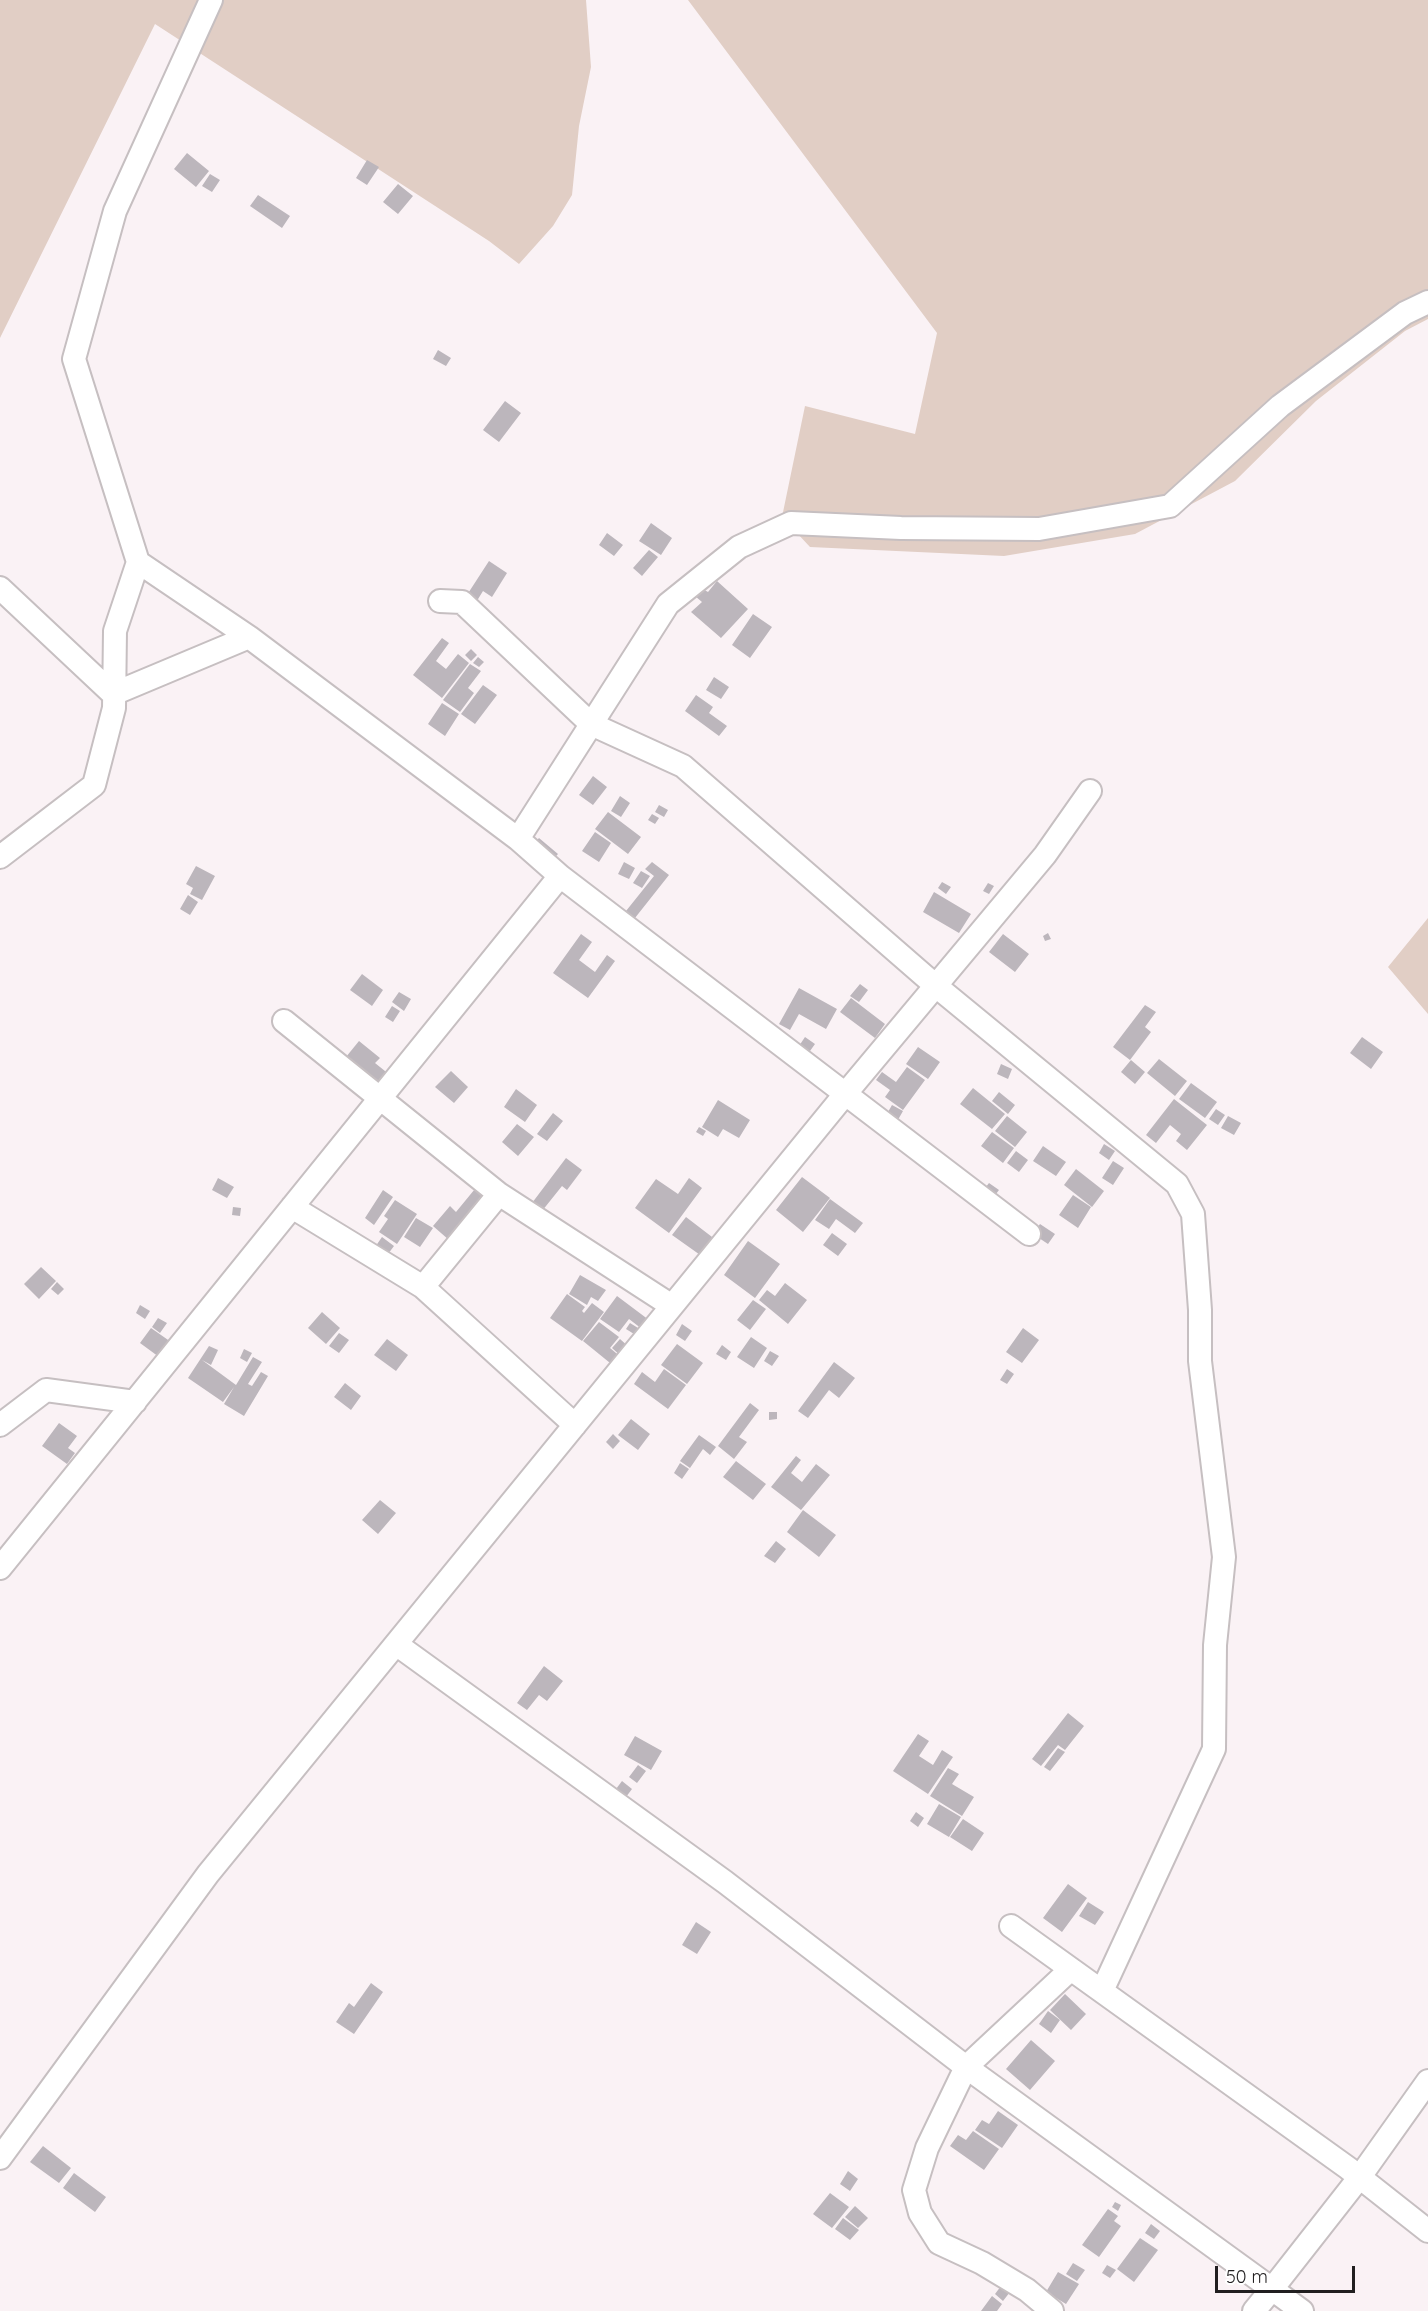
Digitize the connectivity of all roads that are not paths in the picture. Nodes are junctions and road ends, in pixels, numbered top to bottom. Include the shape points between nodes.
1 (211, 0) edge
2 (1428, 302) edge
3 (138, 562) junction
4 (0, 588) edge
5 (440, 601) dead end
6 (249, 637) junction
7 (113, 694) junction
8 (591, 724) junction
9 (1090, 791) dead end
10 (518, 839) junction
11 (0, 857) edge
12 (560, 876) junction
13 (936, 986) junction
14 (284, 1021) dead end
15 (846, 1093) junction
16 (380, 1099) junction
17 (499, 1194) junction
18 (292, 1207) junction
19 (1029, 1234) dead end
20 (423, 1287) junction
21 (672, 1306) junction
22 (135, 1402) junction
23 (0, 1425) edge
24 (575, 1425) junction
25 (0, 1568) edge
26 (396, 1644) junction
27 (1011, 1926) dead end
28 (1071, 1969) junction
29 (1102, 1991) junction
30 (966, 2067) junction
31 (1428, 2081) edge
32 (0, 2158) edge
33 (1359, 2178) junction
34 (1428, 2231) edge
35 (1272, 2289) junction
36 (1052, 2311) edge
37 (1254, 2311) edge
38 (1302, 2311) edge

1 - 3 street via 115,211 74,359
2 - 8 street via 1405,313 1280,406 1170,506 1039,529 791,523 738,548 668,604
3 - 6 street
3 - 7 street via 115,631
4 - 7 street
5 - 8 street via 462,602
6 - 7 street
6 - 10 street
7 - 11 street via 114,708 94,785
8 - 10 street
8 - 13 street via 683,766
9 - 13 street via 1045,855
10 - 12 street
12 - 15 street
12 - 16 street
13 - 15 street
13 - 29 street via 1177,1184 1193,1214 1200,1361 1224,1557 1215,1645 1214,1749
14 - 16 street
15 - 19 street
15 - 21 street
16 - 17 street
16 - 18 street
17 - 20 street
17 - 21 street
18 - 20 street
18 - 22 street
20 - 24 street
21 - 24 street
22 - 23 street via 46,1390
22 - 25 street
24 - 26 street
26 - 30 street via 725,1882
26 - 32 street via 208,1874
27 - 28 street
28 - 29 street
28 - 30 street
29 - 33 street
30 - 35 street
30 - 36 street via 914,2190 920,2213 939,2243 991,2268
31 - 33 street
33 - 34 street
33 - 35 street
35 - 37 street
35 - 38 street

